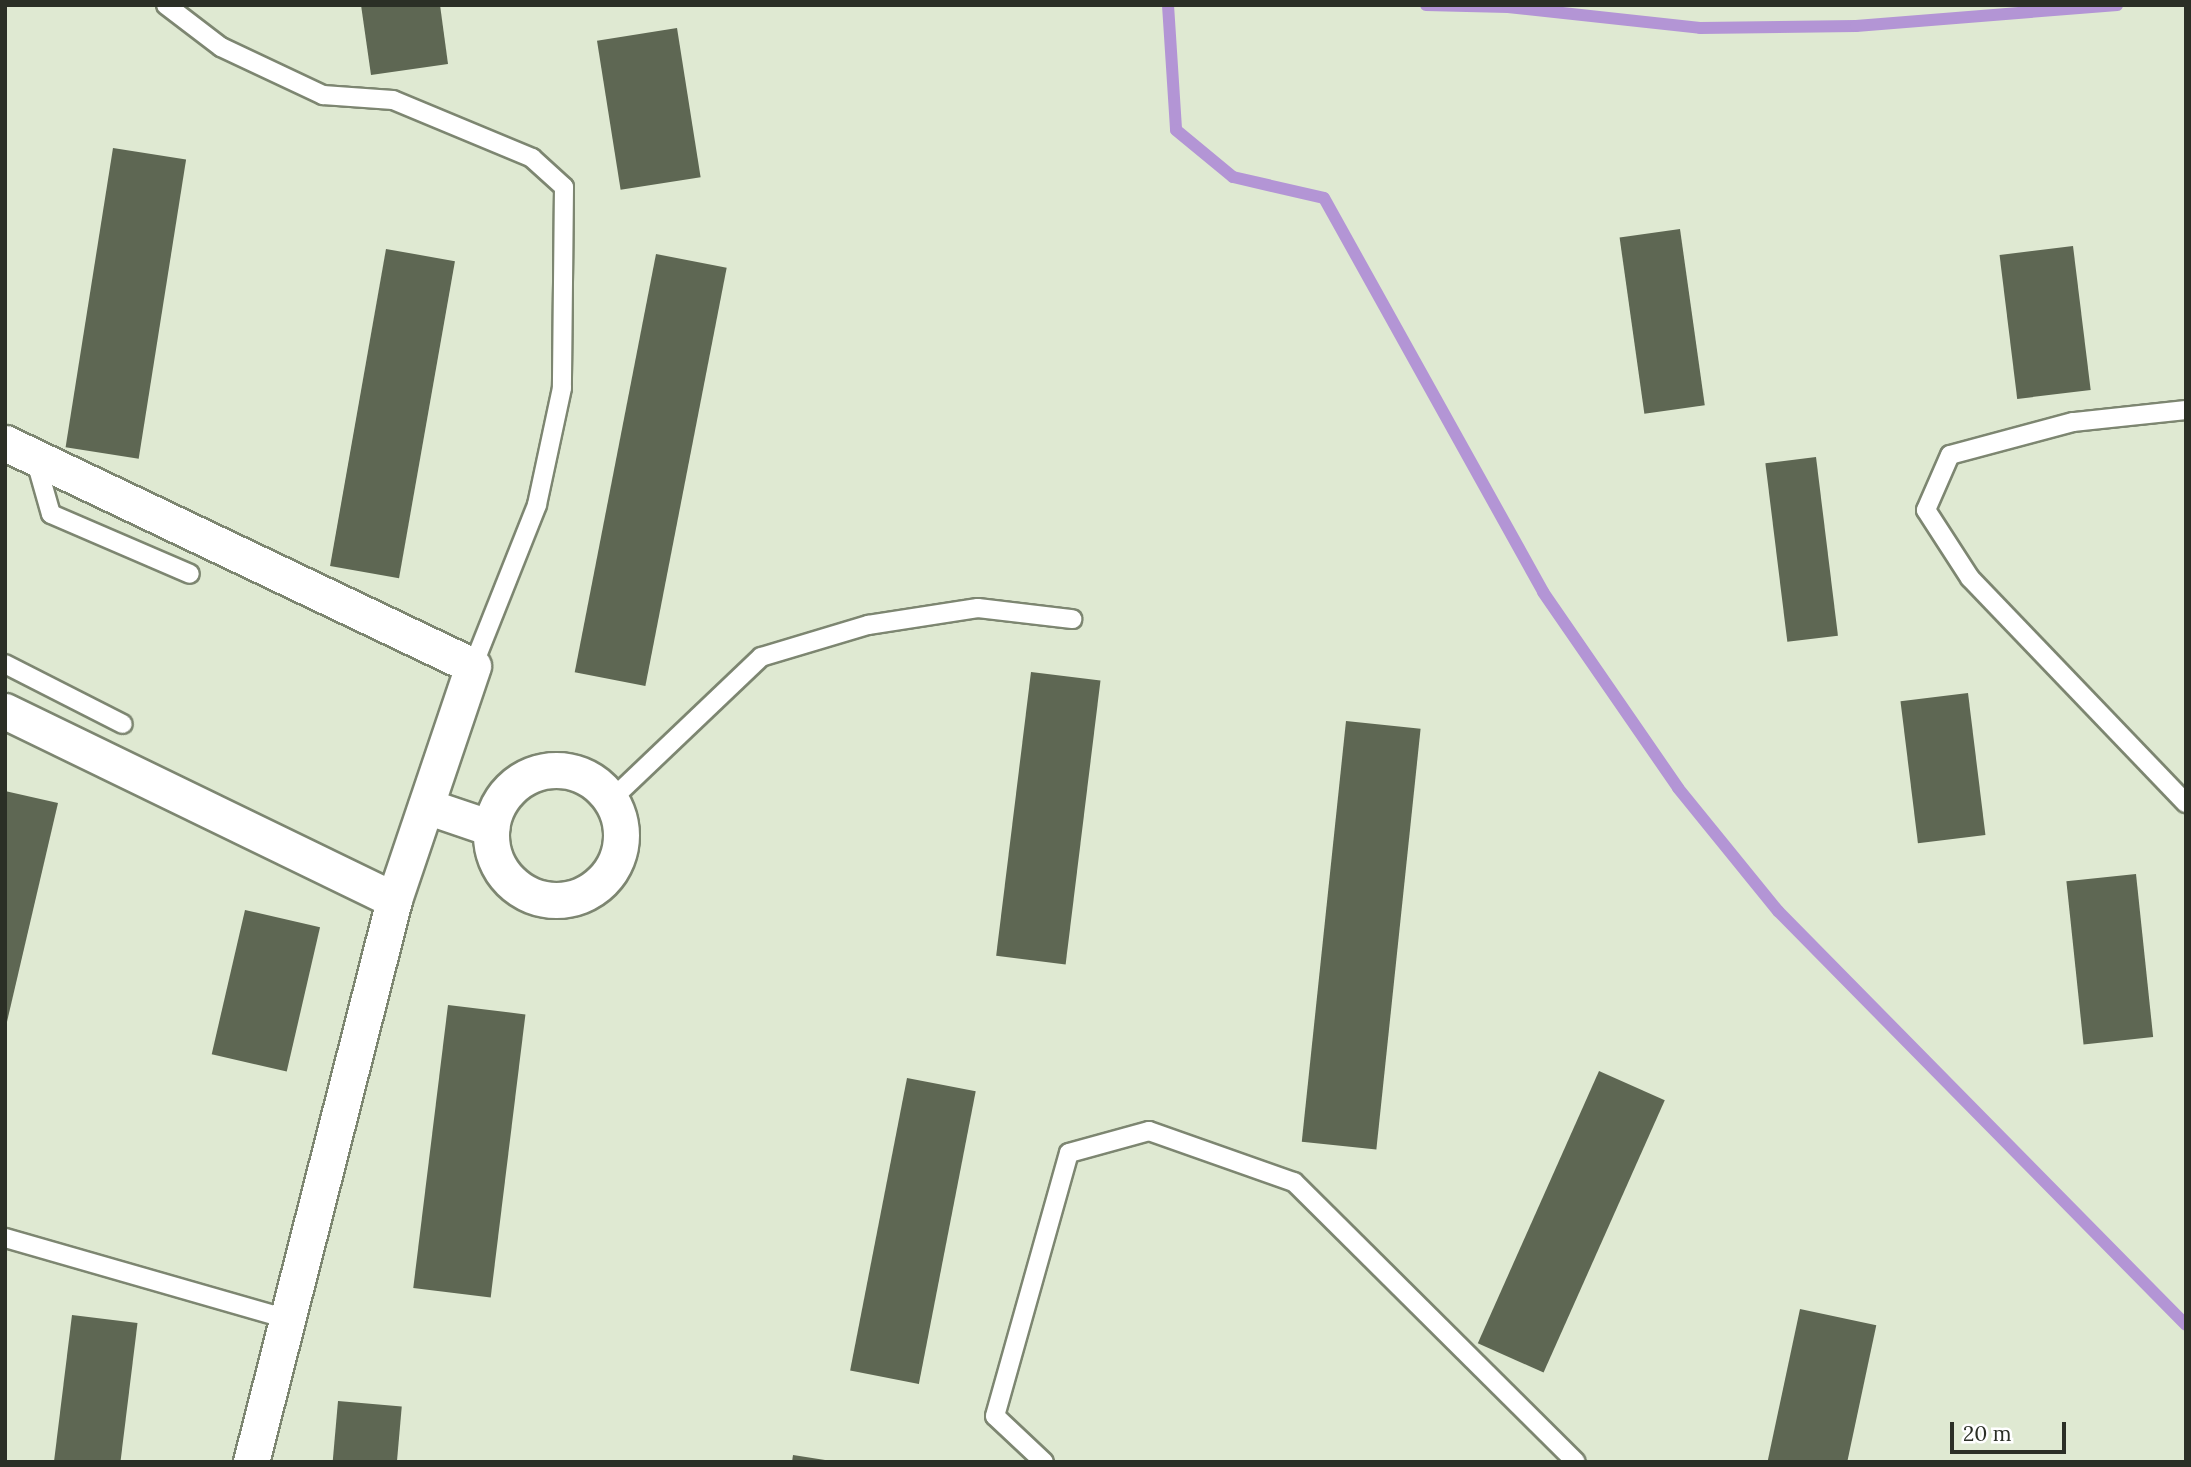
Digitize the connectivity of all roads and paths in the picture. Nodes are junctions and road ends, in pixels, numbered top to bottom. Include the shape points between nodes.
1 (166, 5) edge
2 (2186, 410) edge
3 (20, 450) edge
4 (190, 574) dead end
5 (1072, 619) dead end
6 (5, 664) edge
7 (473, 666) junction
8 (5, 711) edge
9 (123, 724) dead end
10 (612, 799) junction
11 (2186, 803) edge
12 (426, 806) junction
13 (491, 828) junction
14 (394, 900) junction
15 (5, 1238) edge
16 (288, 1319) junction
17 (251, 1462) edge
18 (1044, 1462) edge
19 (1576, 1462) edge

1 - 7 lane via 221,47 323,95 393,100 533,158 565,187 562,388 537,505
2 - 11 lane via 2073,422 1950,455 1926,510 1970,578
3 - 4 lane via 51,514
3 - 7 street
5 - 10 lane via 978,608 868,625 761,657
6 - 9 lane
7 - 12 street
8 - 14 street
10 - 13 street via 575,772 539,771 500,801
10 - 13 street via 622,830 620,853 600,883 568,900 523,892 506,878 492,851
12 - 13 street
12 - 14 street
14 - 16 street
15 - 16 lane
16 - 17 street
18 - 19 lane via 995,1416 1069,1153 1149,1131 1294,1182

